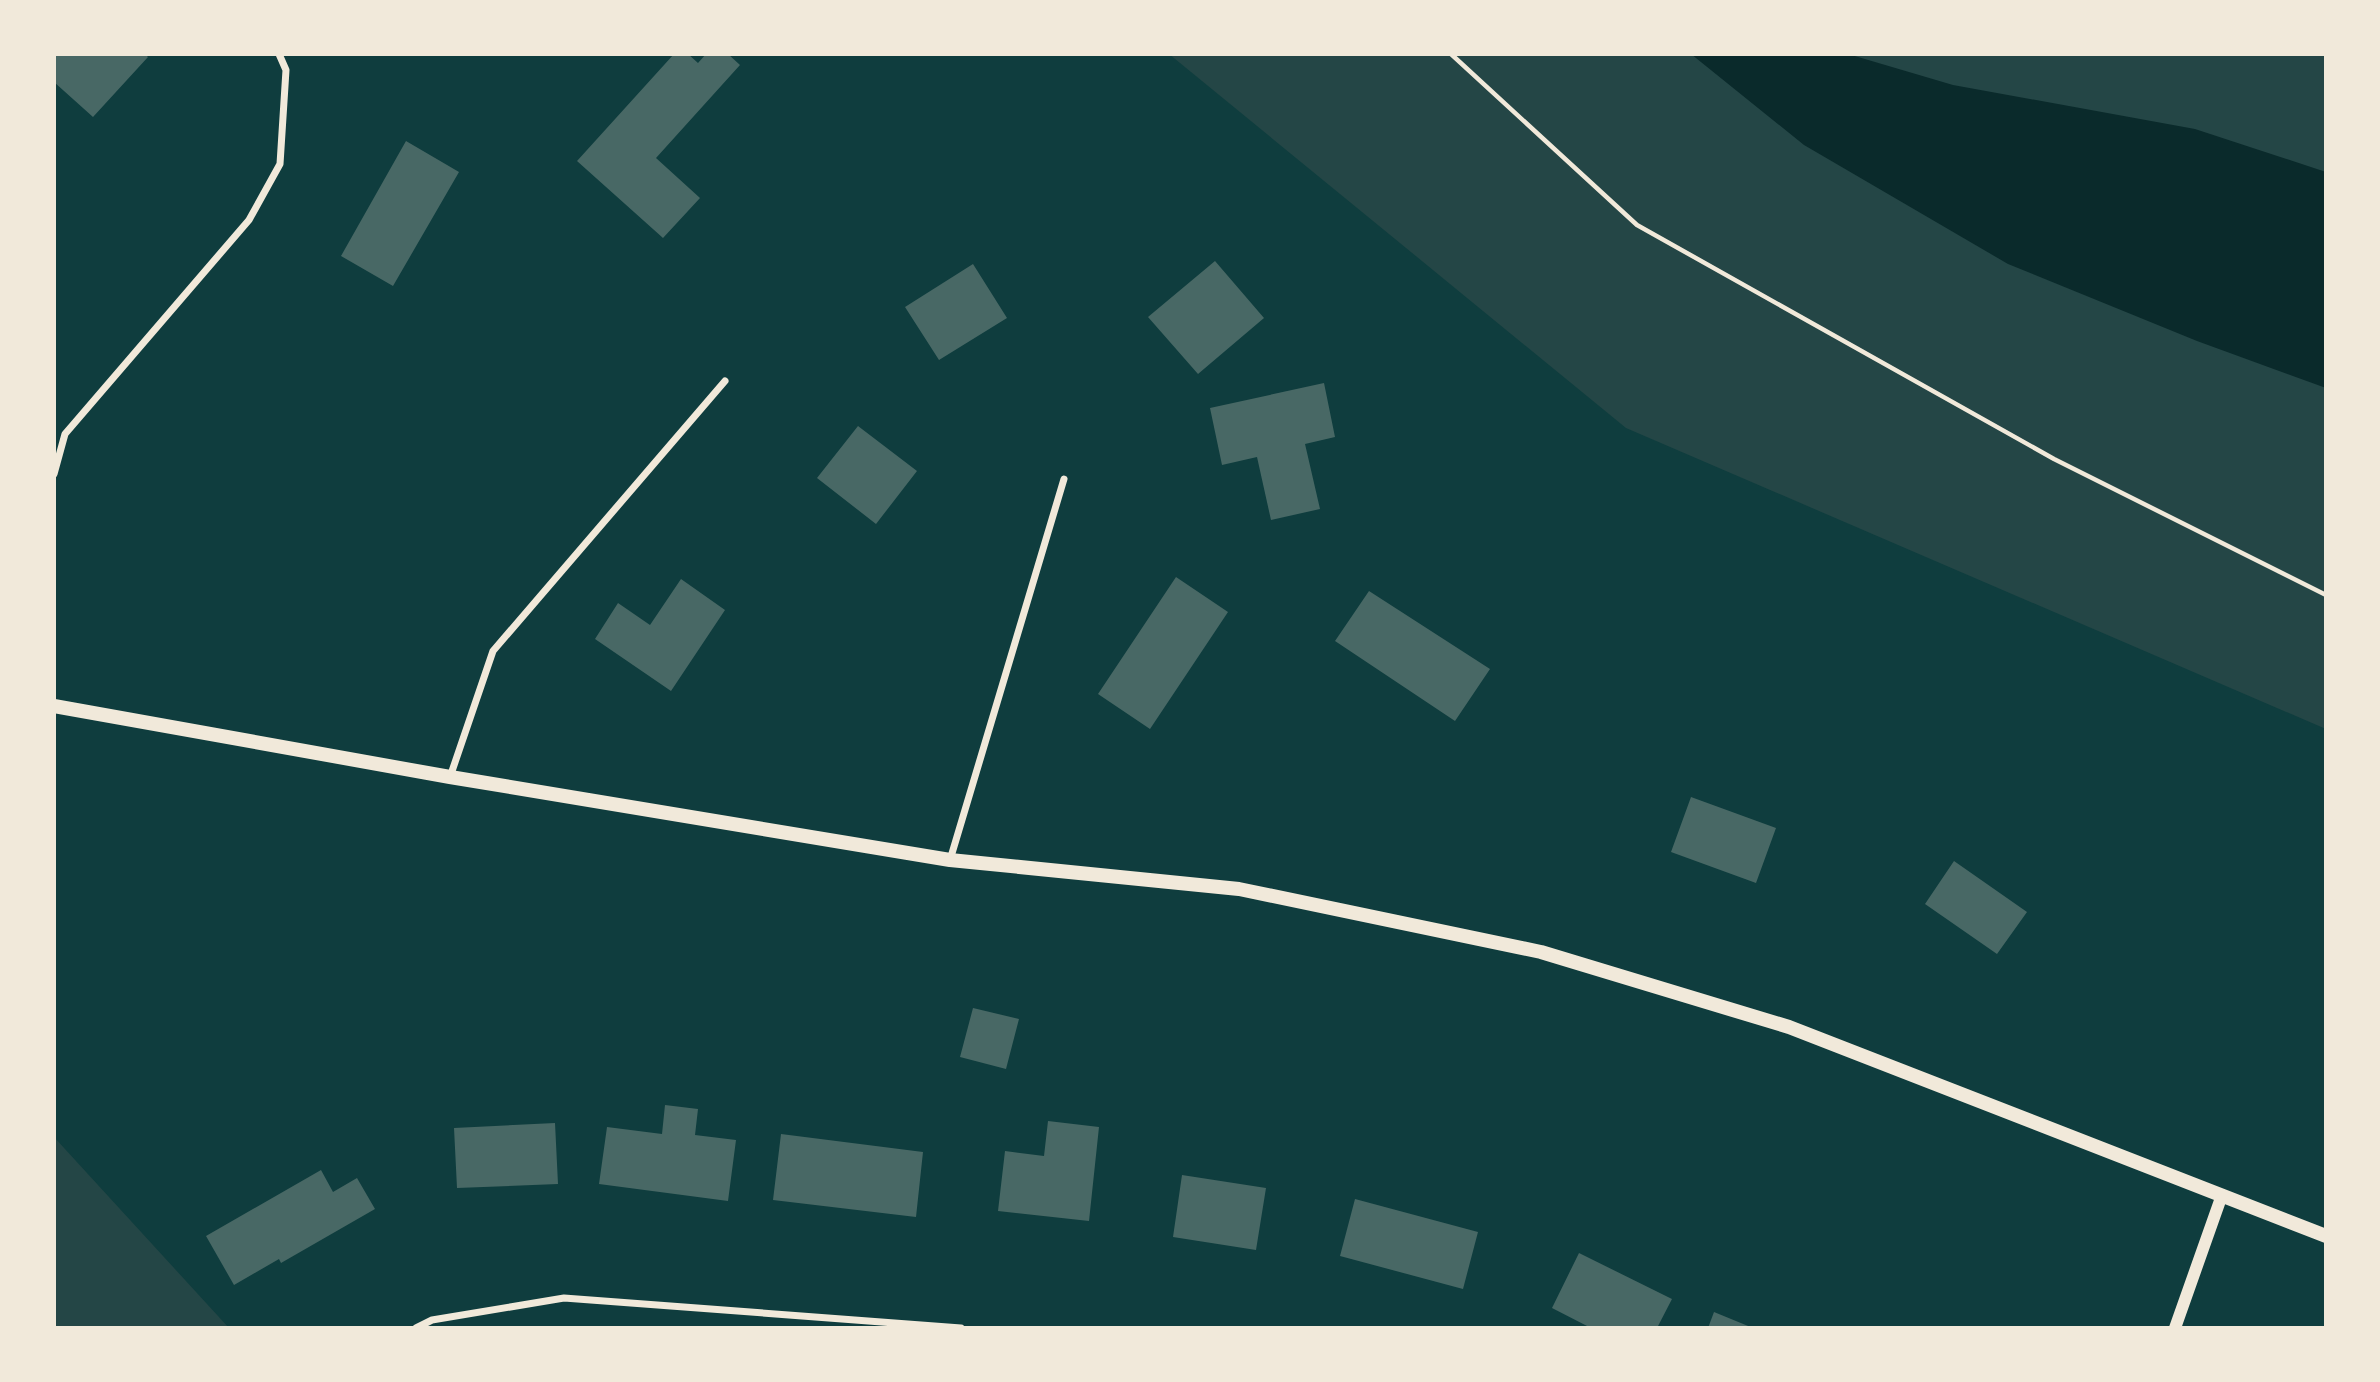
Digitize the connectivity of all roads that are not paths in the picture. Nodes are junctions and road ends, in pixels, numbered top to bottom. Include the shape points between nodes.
1 (279, 54) edge
2 (725, 381) dead end
3 (54, 474) edge
4 (1064, 479) dead end
5 (54, 706) edge
6 (450, 777) junction
7 (950, 860) junction
8 (2222, 1195) junction
9 (2326, 1236) edge
10 (416, 1328) edge
11 (961, 1328) edge
12 (2175, 1328) edge

1 - 3 street via 286,71 280,164 249,220 65,434
2 - 6 street via 493,651
4 - 7 street
5 - 6 main road
6 - 7 main road
7 - 8 main road via 1239,889 1541,952 1789,1027
8 - 9 main road
8 - 12 street
10 - 11 street via 432,1320 564,1298

